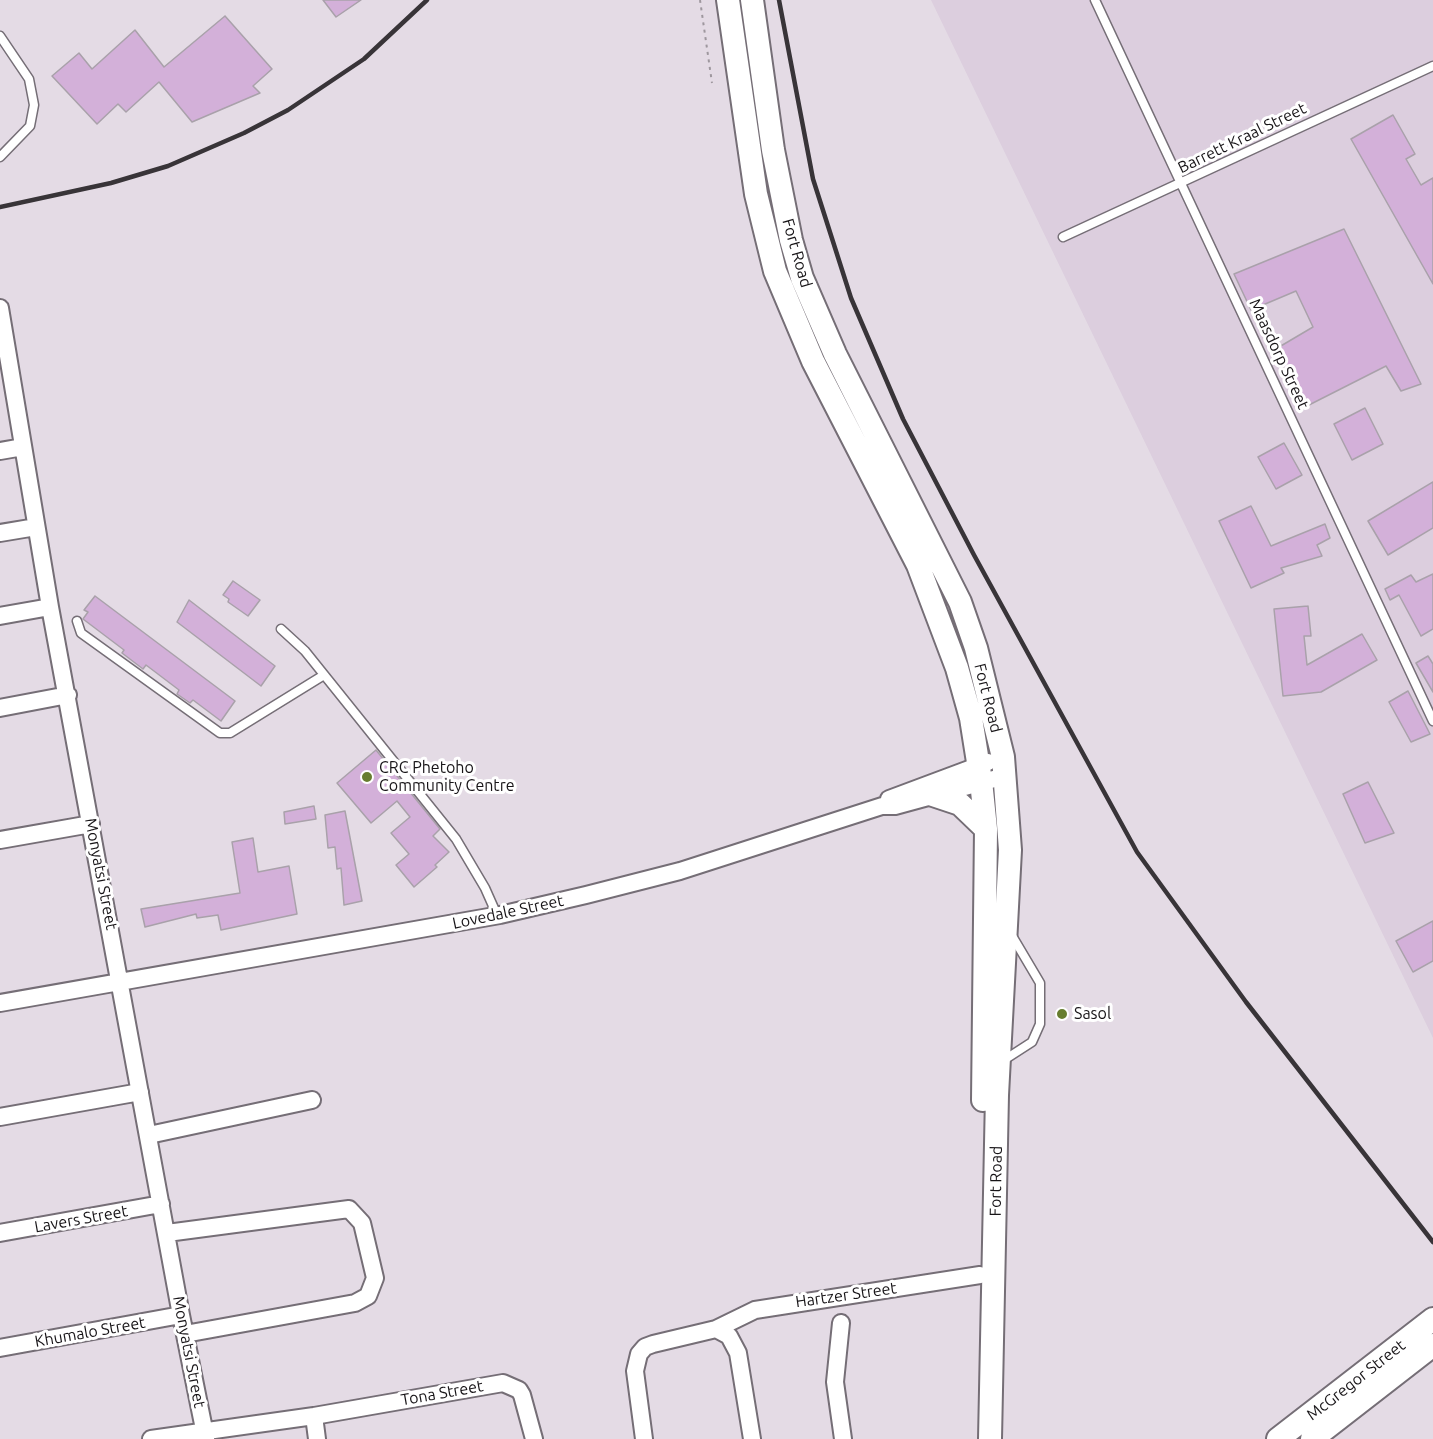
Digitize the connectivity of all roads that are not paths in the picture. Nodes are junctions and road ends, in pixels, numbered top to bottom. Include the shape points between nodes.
1 (728, 0) edge
2 (752, 0) edge
3 (1095, 0) edge
4 (0, 36) edge
5 (1433, 66) edge
6 (0, 157) edge
7 (1183, 183) junction
8 (781, 192) junction
9 (756, 194) junction
10 (1064, 237) dead end
11 (0, 308) edge
12 (4, 363) edge
13 (23, 447) junction
14 (0, 451) edge
15 (36, 527) junction
16 (0, 533) edge
17 (50, 607) junction
18 (0, 616) edge
19 (77, 621) dead end
20 (280, 629) dead end
21 (324, 675) junction
22 (68, 695) junction
23 (0, 708) edge
24 (1433, 721) edge
25 (1004, 767) junction
26 (980, 773) junction
27 (933, 795) junction
28 (882, 806) junction
29 (91, 824) junction
30 (986, 829) junction
31 (0, 840) edge
32 (497, 915) junction
33 (1007, 925) junction
34 (121, 983) junction
35 (0, 1003) edge
36 (999, 1064) junction
37 (140, 1092) junction
38 (312, 1101) dead end
39 (0, 1117) edge
40 (149, 1135) junction
41 (161, 1204) junction
42 (0, 1233) edge
43 (167, 1233) junction
44 (980, 1275) junction
45 (181, 1316) junction
46 (1433, 1319) edge
47 (841, 1323) dead end
48 (716, 1329) junction
49 (185, 1334) junction
50 (1433, 1344) edge
51 (0, 1348) edge
52 (314, 1416) junction
53 (205, 1434) edge
54 (151, 1439) edge
55 (317, 1439) edge
56 (534, 1439) edge
57 (644, 1439) edge
58 (752, 1439) edge
59 (843, 1439) edge
60 (976, 1439) edge
61 (990, 1439) edge
62 (1278, 1439) edge
63 (1312, 1439) edge

1 - 9 main road, Fort Road
2 - 8 main road, Fort Road
3 - 7 lane, Maasdorp Street
4 - 6 lane via 29,79 34,105 30,126
5 - 7 lane, Barrett Kraal Street
7 - 10 lane, Barrett Kraal Street
7 - 24 lane, Maasdorp Street
8 - 9 main road
8 - 25 main road, Fort Road via 790,240 816,314 960,602
9 - 26 main road, Fort Road via 789,309 939,614 960,678
11 - 12 street, Monyatsi Street
12 - 13 street, Monyatsi Street
13 - 14 street
13 - 15 street, Monyatsi Street
15 - 16 street
15 - 17 street, Monyatsi Street
17 - 18 street
17 - 22 street, Monyatsi Street
19 - 21 lane via 81,633 220,734 230,733
20 - 21 lane via 296,641
21 - 32 lane via 456,839
22 - 23 street
22 - 29 street, Monyatsi Street
25 - 26 street, Lovedale Street
25 - 33 main road, Fort Road via 1010,850
26 - 27 street, Lovedale Street
26 - 28 street via 892,796
26 - 30 main road, Fort Road
27 - 28 street, Lovedale Street
27 - 30 main road via 960,804
28 - 32 street, Lovedale Street via 680,871
29 - 31 street
29 - 34 street, Monyatsi Street
30 - 44 main road, Fort Road
32 - 34 street, Lovedale Street
33 - 36 main road, Fort Road
33 - 36 lane via 1040,983 1040,1024 1032,1042
34 - 35 street, Lovedale Street
34 - 37 street, Monyatsi Street
36 - 61 main road, Fort Road
37 - 39 street
37 - 40 street, Monyatsi Street
38 - 40 street
40 - 41 street, Monyatsi Street
41 - 42 street, Lavers Street
41 - 43 street, Monyatsi Street
43 - 45 street, Monyatsi Street
43 - 49 street via 350,1209 362,1224 375,1278 368,1296 355,1304
44 - 48 street, Hartzer Street via 755,1310
44 - 60 main road, Fort Road
45 - 49 street, Monyatsi Street
45 - 51 street, Khumalo Street
46 - 62 main road, McGregor Street
47 - 59 street, Hartzer Street via 835,1383
48 - 57 street, Hartzer Street via 653,1344 639,1354 635,1371
48 - 58 street via 729,1336 738,1353
49 - 53 street, Monyatsi Street
50 - 63 main road, McGregor Street
52 - 53 street, Tona Street
52 - 55 street
52 - 56 street, Tona Street via 503,1383 519,1389
53 - 54 street, Tona Street

